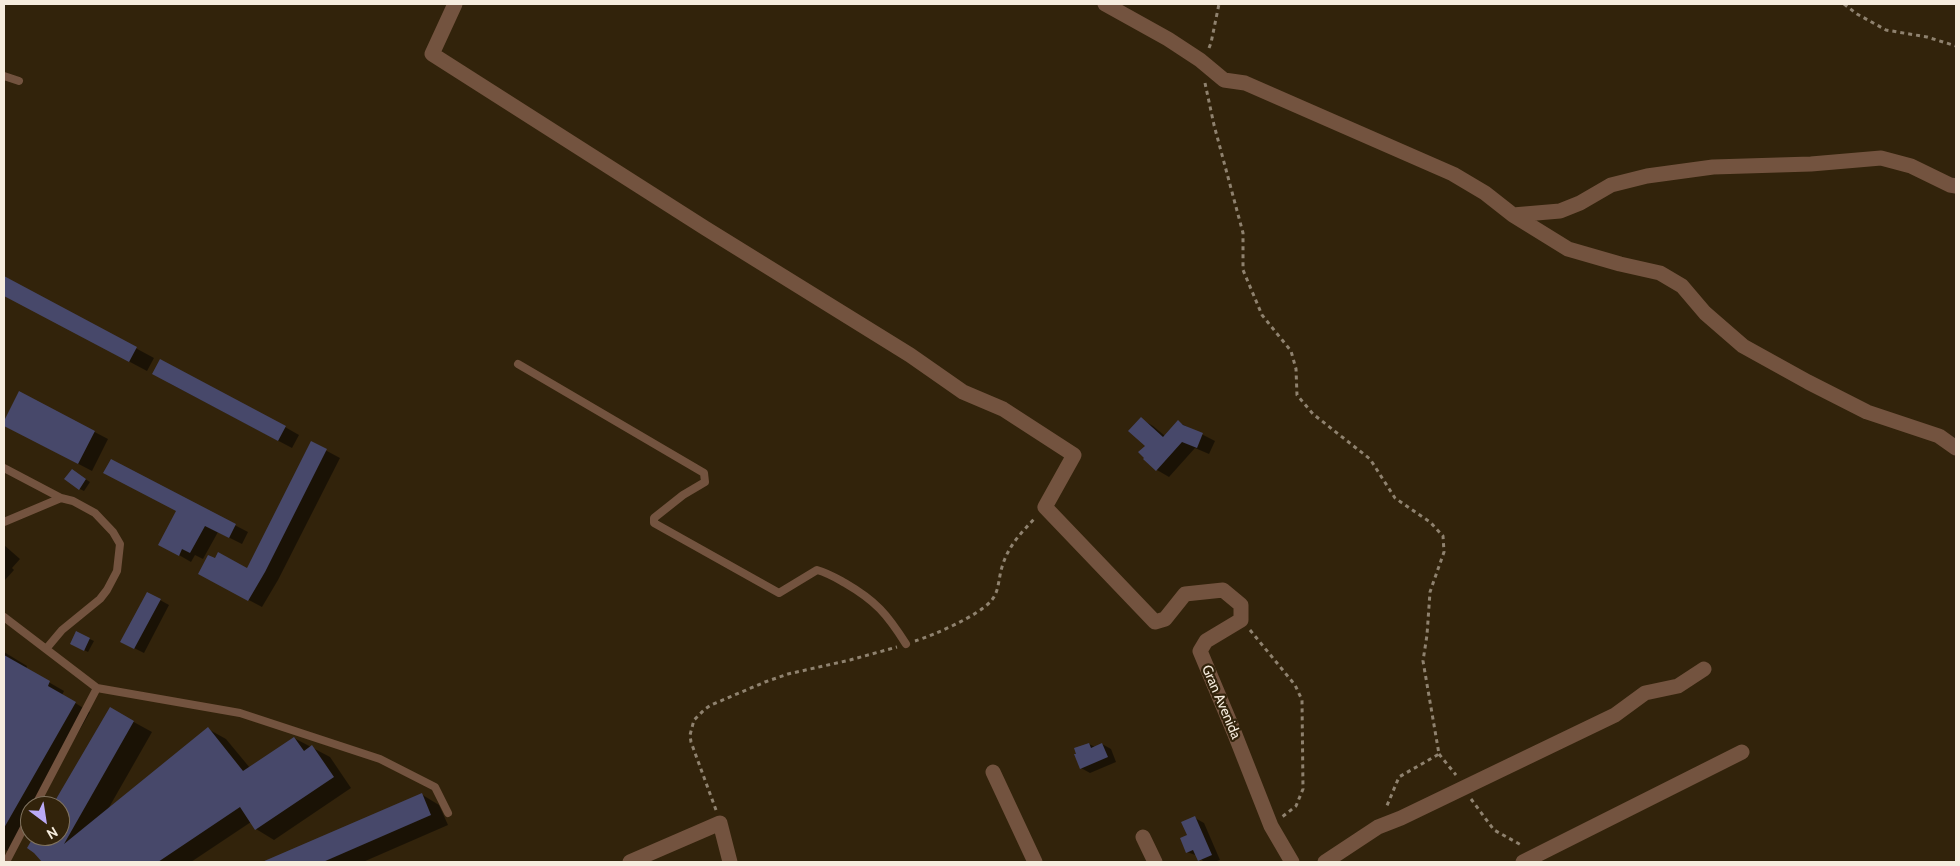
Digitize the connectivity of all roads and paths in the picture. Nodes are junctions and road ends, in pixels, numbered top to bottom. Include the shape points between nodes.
1 (455, 4) edge
2 (1105, 4) edge
3 (1219, 4) edge
4 (1844, 4) edge
5 (1956, 46) edge
6 (1200, 60) junction
7 (4, 76) edge
8 (19, 81) dead end
9 (1954, 187) edge
10 (1513, 215) junction
11 (518, 364) dead end
12 (1956, 448) edge
13 (4, 468) edge
14 (61, 498) junction
15 (1045, 507) junction
16 (4, 522) edge
17 (4, 617) edge
18 (1242, 620) junction
19 (906, 644) junction
20 (46, 649) junction
21 (1704, 669) dead end
22 (97, 688) junction
23 (1742, 752) dead end
24 (1439, 754) junction
25 (993, 772) dead end
26 (1465, 787) junction
27 (40, 796) edge
28 (448, 813) dead end
29 (720, 822) junction
30 (1271, 826) junction
31 (1378, 827) junction
32 (20, 835) edge
33 (1142, 837) dead end
34 (1543, 852) junction
35 (6, 862) edge
36 (630, 862) edge
37 (730, 862) edge
38 (1035, 862) edge
39 (1154, 862) edge
40 (1292, 862) edge
41 (1325, 862) edge
42 (1523, 862) edge

1 - 15 street via 432,54 910,354 963,392 1003,409 1074,454
2 - 6 street
3 - 6 path via 1211,43
4 - 5 path via 1886,30
6 - 10 street via 1224,80 1246,83 1453,174
6 - 24 path via 1243,233 1243,270 1262,315 1291,351 1297,395 1314,414 1370,458 1395,498 1430,522 1443,536 1444,552 1430,592 1423,662
7 - 8 lane
9 - 10 street via 1911,166 1881,158 1713,167 1647,176 1611,186 1560,211
10 - 12 street via 1568,250 1660,272 1682,286 1705,313 1743,346 1867,412 1939,436
11 - 19 lane via 704,473 705,482 654,518 654,523 779,593 817,570 827,573 868,596 891,621
13 - 14 lane
14 - 16 lane
14 - 20 lane via 85,506 105,521 120,544 119,562 113,581 100,599 62,630
15 - 18 street via 1155,622 1165,619 1186,594 1223,590 1241,605
15 - 19 path via 1012,543 991,601 950,626
17 - 20 lane
18 - 30 path via 1295,685 1302,700 1303,789 1296,806
18 - 30 street, Gran Avenida via 1206,641 1200,651
19 - 29 path via 772,679 711,705 699,714 692,727 691,742
20 - 22 lane
21 - 26 street via 1678,686 1645,693 1615,715
22 - 27 lane
22 - 28 lane via 240,714 380,759 435,787
23 - 34 street
24 - 26 path
24 - 31 path via 1399,777
25 - 38 street
26 - 31 street
26 - 34 path via 1474,806 1494,830 1525,848
29 - 36 street
29 - 37 street
30 - 40 street, Gran Avenida
31 - 41 street
32 - 35 lane
33 - 39 street
34 - 42 street

